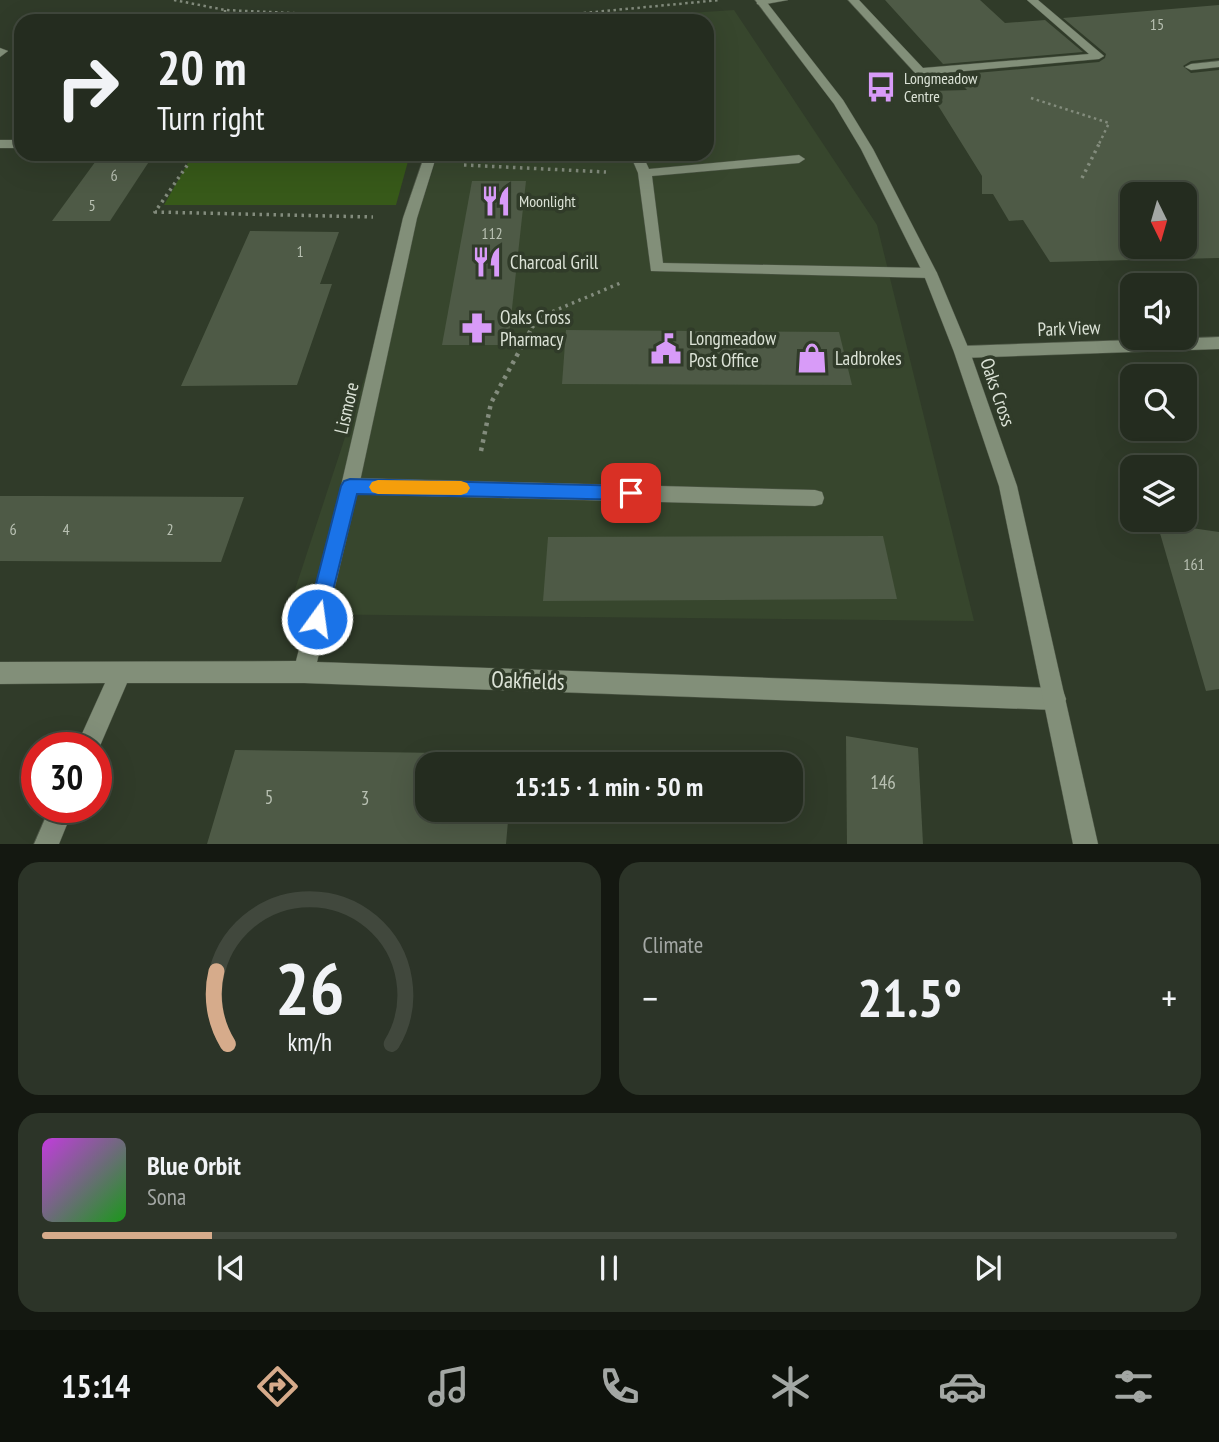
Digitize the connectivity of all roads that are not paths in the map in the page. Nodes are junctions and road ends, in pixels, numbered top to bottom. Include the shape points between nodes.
1 (783, 0) edge
2 (853, 0) edge
3 (1032, 0) edge
4 (760, 1) edge
5 (1219, 64) edge
6 (1191, 66) dead end
7 (799, 159) dead end
8 (429, 161) edge
9 (639, 161) edge
10 (645, 174) junction
11 (930, 273) junction
12 (1219, 342) edge
13 (962, 352) junction
14 (350, 486) junction
15 (815, 498) dead end
16 (304, 672) junction
17 (0, 673) edge
18 (120, 675) junction
19 (1055, 699) junction
20 (95, 732) edge
21 (55, 823) edge
22 (46, 844) edge
23 (1086, 844) edge

1 - 4 street
2 - 3 street via 920,72 1099,57
4 - 11 street, Oaks Cross via 839,103 880,172
5 - 6 street
7 - 10 street
8 - 14 street, Lismore via 410,218
9 - 10 street
10 - 11 street via 656,268
11 - 13 street, Oaks Cross
12 - 13 street, Park View
13 - 19 street, Oaks Cross via 1008,486
14 - 15 street
14 - 16 street, Lismore
16 - 18 street, Oakfields
16 - 19 street, Oakfields
17 - 18 street, Oakfields
18 - 20 street
19 - 23 street, Oaks Cross
21 - 22 street

